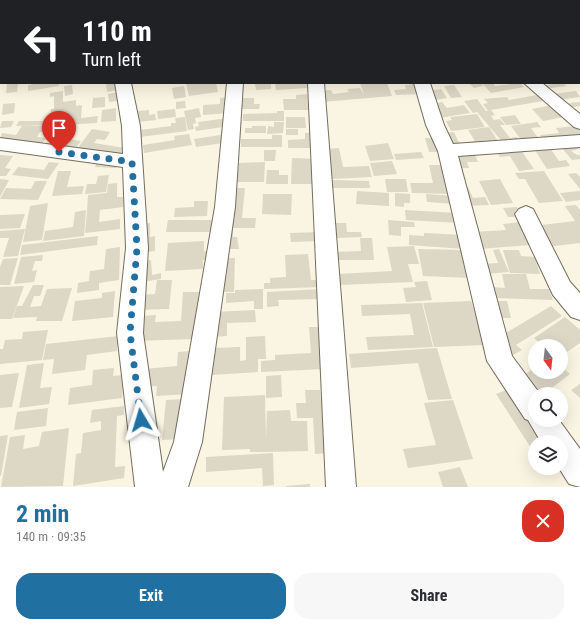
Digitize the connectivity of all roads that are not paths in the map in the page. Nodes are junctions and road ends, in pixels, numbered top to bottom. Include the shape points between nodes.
1 (123, 84) edge
2 (235, 84) edge
3 (316, 84) edge
4 (422, 84) edge
5 (533, 84) edge
6 (574, 100) dead end
7 (555, 101) junction
8 (580, 124) edge
9 (580, 141) edge
10 (0, 144) edge
11 (447, 151) junction
12 (132, 162) junction
13 (526, 214) dead end
14 (580, 310) edge
15 (528, 400) edge
16 (568, 457) edge
17 (580, 474) edge
18 (150, 487) edge
19 (173, 487) edge
20 (340, 487) edge

1 - 12 street via 131,126
2 - 19 street via 225,207 188,442
3 - 20 street
4 - 11 street via 435,125
5 - 7 street
6 - 7 street
7 - 8 street
9 - 11 street
10 - 12 street
11 - 15 street via 500,361
12 - 18 street via 137,248 130,333
13 - 14 street via 561,288
16 - 17 street

